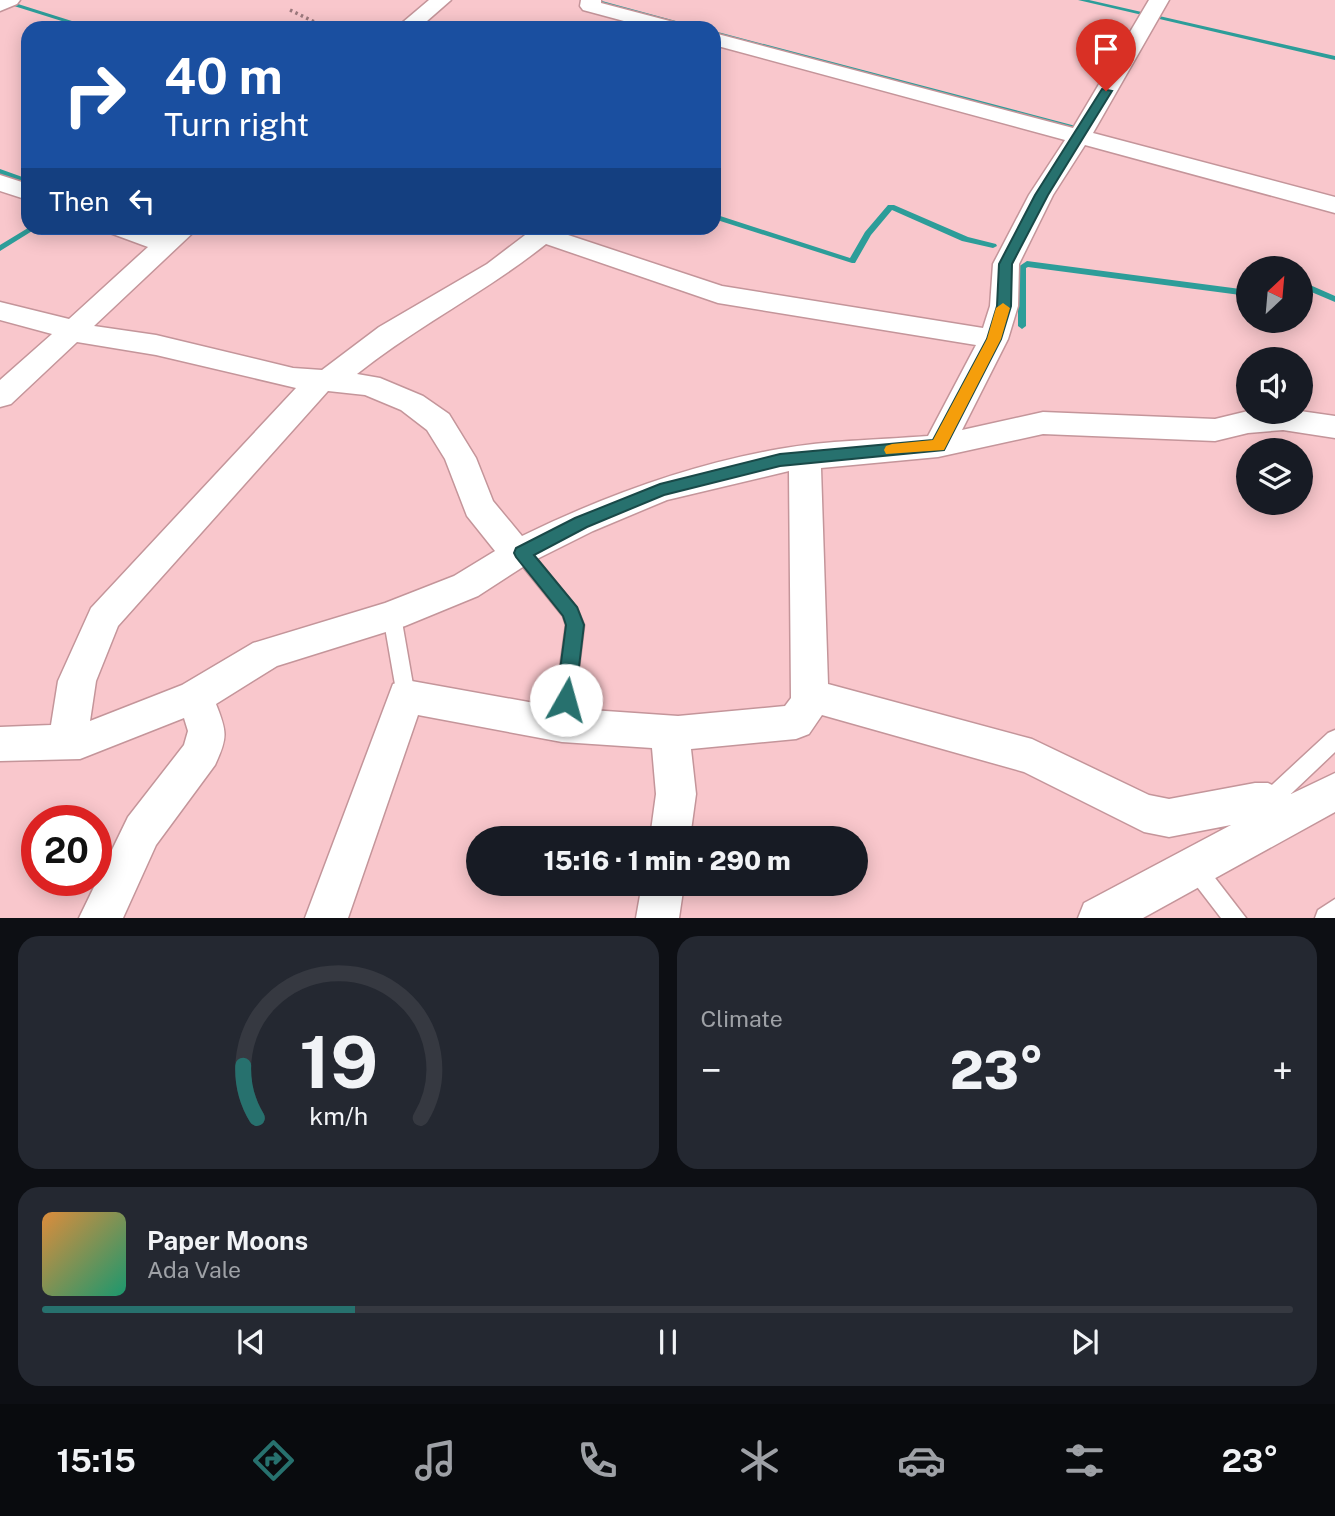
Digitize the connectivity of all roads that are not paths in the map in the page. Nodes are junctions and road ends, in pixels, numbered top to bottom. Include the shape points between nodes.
1 (10, 0) edge
2 (441, 0) edge
3 (591, 0) edge
4 (1159, 0) edge
5 (0, 5) edge
6 (415, 21) edge
7 (647, 21) edge
8 (721, 41) edge
9 (1080, 137) junction
10 (0, 182) edge
11 (21, 190) edge
12 (1335, 205) edge
13 (541, 235) edge
14 (545, 235) edge
15 (175, 236) edge
16 (0, 311) edge
17 (70, 332) junction
18 (994, 339) junction
19 (325, 380) junction
20 (0, 397) edge
21 (1335, 427) edge
22 (938, 446) junction
23 (805, 457) junction
24 (519, 553) junction
25 (392, 616) junction
26 (810, 695) junction
27 (406, 696) junction
28 (195, 697) junction
29 (562, 725) junction
30 (670, 732) junction
31 (1335, 739) edge
32 (68, 741) junction
33 (0, 744) edge
34 (1335, 791) edge
35 (1279, 808) junction
36 (672, 826) edge
37 (1193, 866) junction
38 (661, 896) edge
39 (1335, 910) edge
40 (100, 918) edge
41 (326, 918) edge
42 (657, 918) edge
43 (1099, 918) edge
44 (1235, 918) edge
45 (1326, 918) edge

1 - 5 street
2 - 6 street
3 - 7 street via 590,6
4 - 9 street
8 - 9 street
9 - 12 street
9 - 18 street via 1041,195 1006,264 1004,306
10 - 11 street
13 - 19 street via 496,270 389,334
14 - 18 street via 718,294
15 - 17 street
16 - 17 street via 57,324
17 - 19 street via 156,345 293,378
17 - 20 street
18 - 22 street
19 - 24 street via 370,384 412,403 438,422 460,458 479,507
19 - 32 street via 104,618 77,681
21 - 22 street via 1283,419 1215,430 1043,424
22 - 23 street
23 - 24 street via 660,490
23 - 26 street
24 - 25 street via 466,586
24 - 29 lane via 571,613 575,625
25 - 27 lane
25 - 28 street via 266,654
26 - 30 street via 796,722
26 - 35 street via 1032,757 1144,813 1170,818 1255,802
27 - 29 street
27 - 41 street
28 - 32 street via 80,741
28 - 40 street via 207,731 201,752 142,831
29 - 30 street
30 - 36 street via 676,794
31 - 35 lane
32 - 33 street
34 - 35 street
35 - 37 street
37 - 43 street
37 - 44 lane
38 - 42 street
39 - 45 lane

